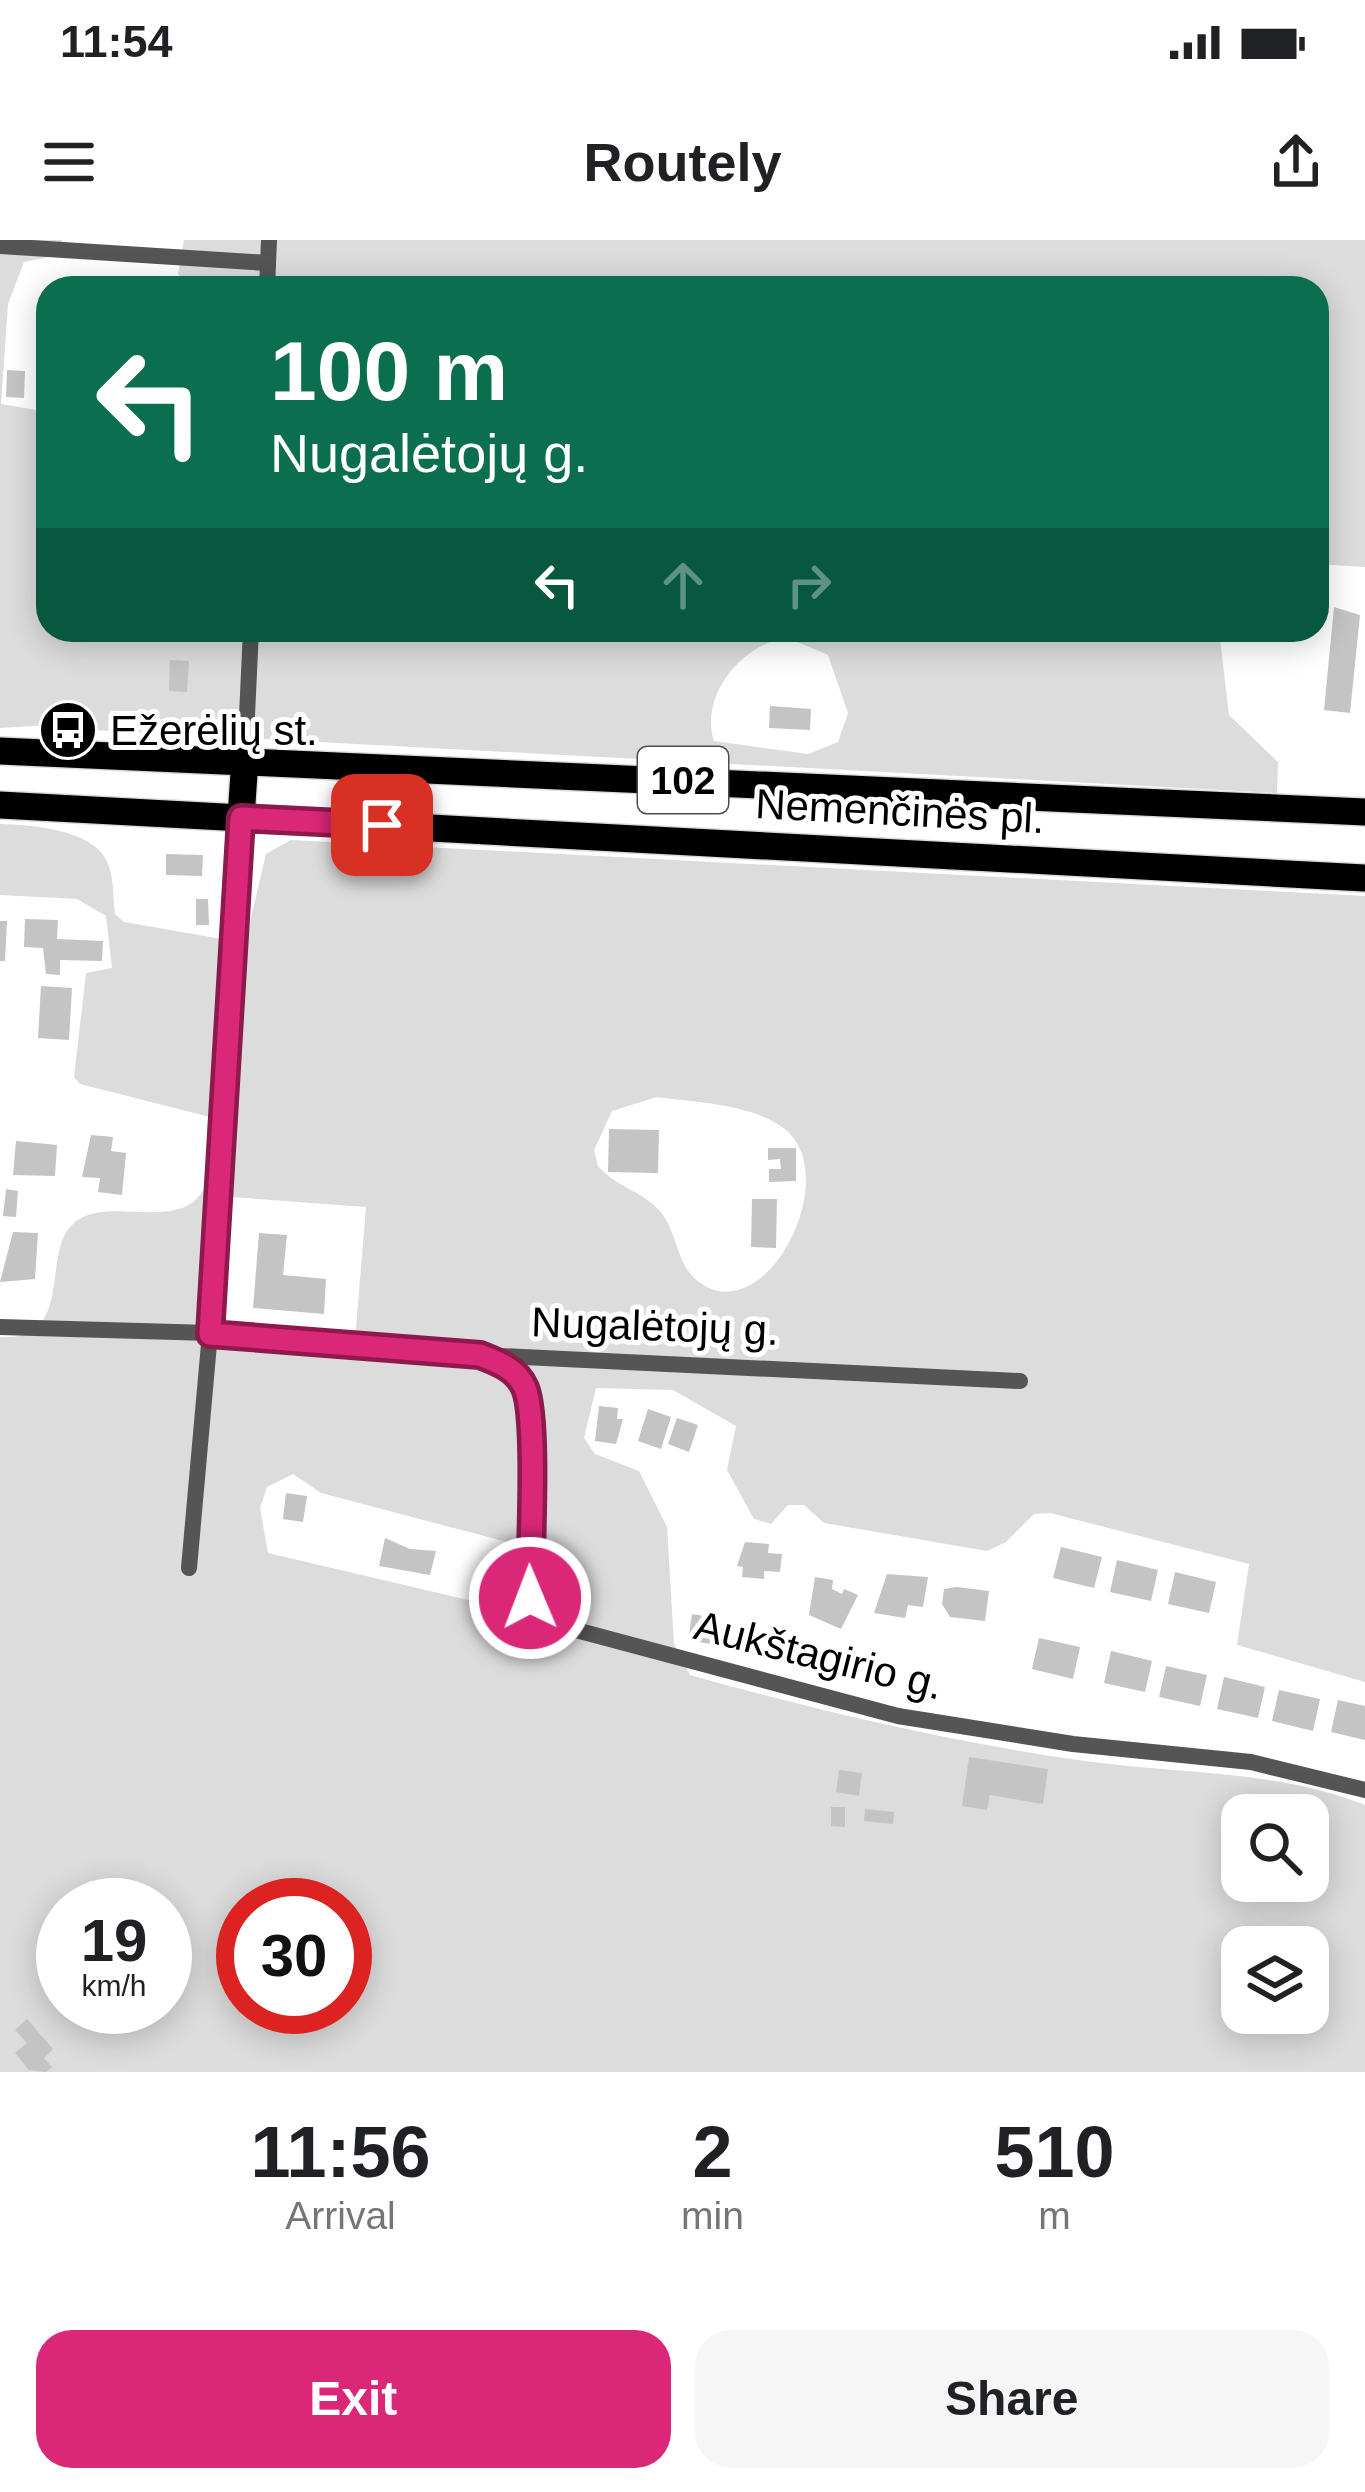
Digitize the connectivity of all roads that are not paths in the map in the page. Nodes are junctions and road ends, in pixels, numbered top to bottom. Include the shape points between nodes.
1 (269, 240) edge
2 (0, 246) edge
3 (268, 263) junction
4 (267, 276) edge
5 (250, 642) edge
6 (0, 751) edge
7 (245, 758) junction
8 (0, 806) edge
9 (1365, 812) edge
10 (241, 818) junction
11 (1365, 878) edge
12 (0, 1327) edge
13 (210, 1334) junction
14 (480, 1355) junction
15 (1021, 1381) dead end
16 (189, 1568) dead end
17 (1365, 1790) edge

1 - 3 street
2 - 3 street
3 - 4 street
5 - 7 street
6 - 7 main road, Nemenčinės pl. / 102
7 - 9 main road, Nemenčinės pl. / 102
7 - 10 main road
8 - 10 main road, Nemenčinės pl. / 102
10 - 11 main road, Nemenčinės pl. / 102
10 - 13 street
12 - 13 street, Nugalėtojų g.
13 - 14 street, Nugalėtojų g.
13 - 16 street
14 - 15 street, Nugalėtojų g.
14 - 17 street, Aukštagirio g. via 506,1365 525,1387 530,1598 577,1630 898,1716 1251,1762

